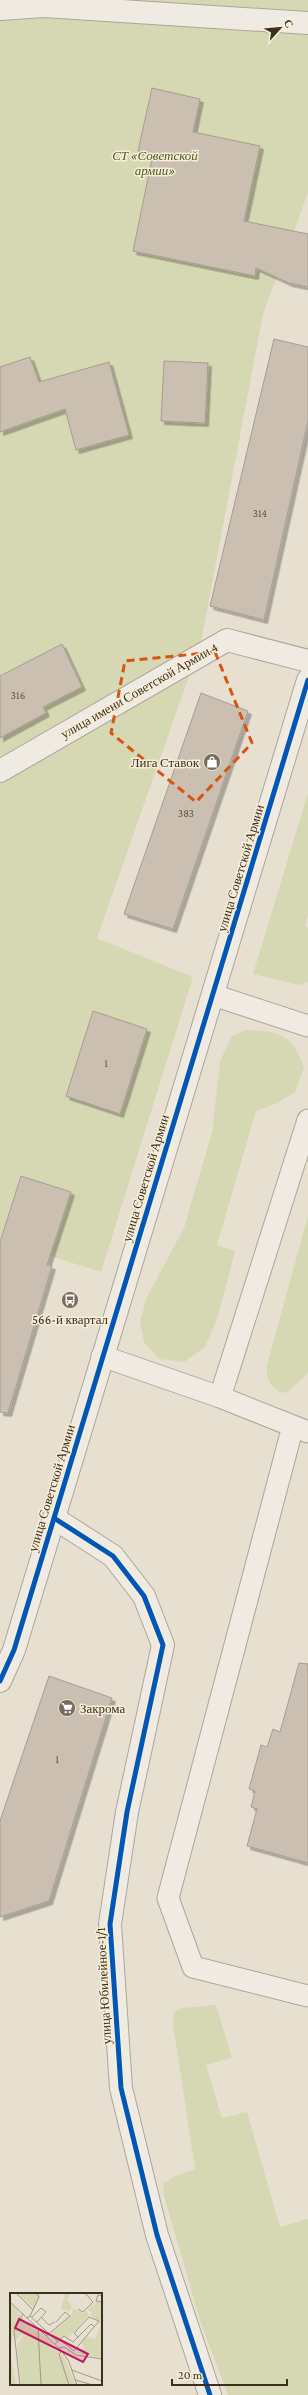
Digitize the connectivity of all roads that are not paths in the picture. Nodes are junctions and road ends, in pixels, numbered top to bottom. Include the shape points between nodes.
1 (0, 9) edge
2 (308, 23) edge
3 (308, 661) edge
4 (308, 680) edge
5 (0, 771) edge
6 (213, 995) junction
7 (308, 1026) edge
8 (308, 1120) edge
9 (102, 1356) junction
10 (220, 1397) junction
11 (301, 1429) edge
12 (54, 1518) junction
13 (7, 1646) edge
14 (0, 1681) edge
15 (308, 1996) edge
16 (210, 2395) edge

1 - 2 street via 44,6
3 - 5 street, улица имени Советской Армии 4 via 227,640
4 - 6 street, улица Советской Армии
6 - 7 lane
6 - 9 street, улица Советской Армии
8 - 10 lane
9 - 10 lane
9 - 12 street, улица Советской Армии
10 - 11 lane
11 - 15 lane via 168,1898 192,1967
12 - 13 street, улица Советской Армии
12 - 16 street, улица Юбилейное-1/1 via 113,1556 144,1596 163,1645 127,1812 110,1924 121,2088 157,2235
13 - 14 street, улица Советской Армии

